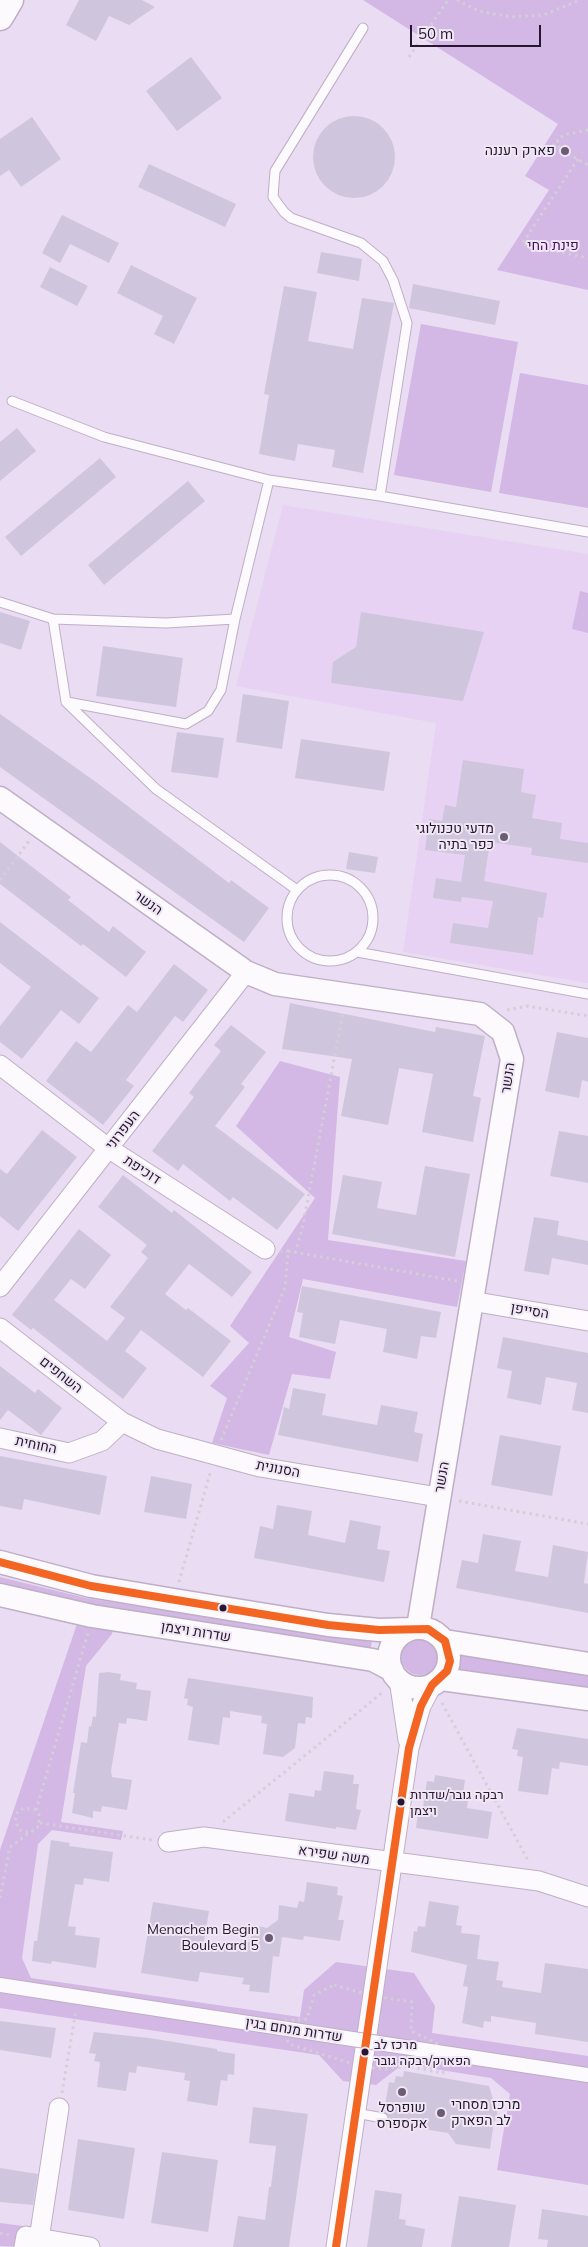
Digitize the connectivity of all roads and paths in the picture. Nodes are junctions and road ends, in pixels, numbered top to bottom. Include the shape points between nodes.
1 (10, 0) edge
2 (448, 0) edge
3 (457, 0) edge
4 (580, 0) edge
5 (0, 17) edge
6 (363, 28) dead end
7 (409, 57) dead end
8 (588, 130) edge
9 (558, 140) junction
10 (553, 146) dead end
11 (578, 159) junction
12 (588, 165) edge
13 (588, 258) edge
14 (12, 401) dead end
15 (269, 480) junction
16 (380, 496) junction
17 (588, 532) edge
18 (0, 602) edge
19 (53, 619) junction
20 (235, 619) junction
21 (66, 702) junction
22 (0, 798) edge
23 (40, 827) junction
24 (0, 880) edge
25 (296, 890) junction
26 (357, 952) junction
27 (246, 972) junction
28 (346, 994) junction
29 (588, 994) edge
30 (480, 1014) junction
31 (588, 1016) edge
32 (0, 1065) edge
33 (108, 1148) junction
34 (265, 1249) joint
35 (288, 1251) junction
36 (295, 1253) junction
37 (0, 1287) edge
38 (473, 1293) junction
39 (588, 1321) edge
40 (0, 1328) edge
41 (122, 1422) junction
42 (0, 1438) edge
43 (215, 1454) junction
44 (438, 1497) junction
45 (588, 1524) edge
46 (0, 1562) edge
47 (0, 1596) edge
48 (174, 1600) junction
49 (92, 1616) junction
50 (414, 1628) junction
51 (445, 1641) junction
52 (588, 1664) edge
53 (395, 1674) junction
54 (437, 1682) junction
55 (588, 1699) edge
56 (410, 1748) junction
57 (36, 1810) junction
58 (40, 1823) junction
59 (30, 1833) junction
60 (204, 1837) junction
61 (168, 1842) joint
62 (393, 1863) junction
63 (539, 1881) junction
64 (588, 1897) edge
65 (0, 1898) edge
66 (0, 1985) edge
67 (78, 1997) junction
68 (588, 2075) edge
69 (59, 2108) joint
70 (356, 2113) junction
71 (383, 2118) dead end
72 (30, 2241) edge
73 (90, 2247) edge
74 (336, 2247) edge

1 - 5 main road
2 - 7 path
3 - 4 path via 479,11 511,17 543,15
6 - 16 lane via 275,170 273,197 291,218 362,243 383,261 393,280 407,323
8 - 9 path via 563,135
9 - 10 path
9 - 11 path via 560,149
11 - 12 path
11 - 13 path via 522,244
14 - 15 lane via 104,437
15 - 16 lane
15 - 20 lane
16 - 17 lane
18 - 19 lane
19 - 20 lane via 166,623
19 - 21 lane
20 - 21 lane via 221,690 208,711 186,724
21 - 25 lane via 156,789
22 - 23 street, הנשר
23 - 24 path
23 - 27 street, הנשר
25 - 26 lane via 286,916 288,930 304,953 331,961 345,959
25 - 26 lane via 321,875 350,879 361,888 370,899 374,913 373,928
26 - 29 lane
27 - 28 street, הנשר via 275,984
27 - 33 street, העפרוני
28 - 30 street, הנשר
28 - 36 path
30 - 31 path via 528,1006
30 - 38 street, הנשר via 503,1032 512,1059
32 - 33 street, דוכיפת
33 - 34 street, דוכיפת
33 - 37 street, העפרוני
34 - 35 path
35 - 36 path
35 - 43 path via 284,1286
36 - 38 path
38 - 39 street, הסייפן
38 - 44 street, הנשר
40 - 41 street, השחפים
41 - 42 street, החוחית via 102,1441 69,1453
41 - 43 street, הסנונית via 158,1439
43 - 44 street, הסנונית via 260,1467
43 - 48 path
44 - 45 path
44 - 50 street, הנשר
46 - 48 street, שדרות ויצמן via 91,1586
47 - 49 street, שדרות ויצמן
48 - 50 street, שדרות ויצמן via 328,1625 379,1630
49 - 53 street, שדרות ויצמן via 372,1660
49 - 57 path
50 - 51 street via 428,1629
50 - 53 street via 396,1638 392,1645 389,1654
51 - 52 street
51 - 54 street via 450,1661 447,1671
53 - 54 street via 412,1687 422,1688
53 - 56 street
53 - 60 path
54 - 55 street
54 - 56 street via 421,1706
54 - 63 path
56 - 62 street
57 - 58 path
57 - 59 path via 24,1808 15,1816 16,1826
58 - 59 path
58 - 61 path
59 - 65 path via 10,1847
60 - 61 street, משה שפירא
60 - 62 street, משה שפירא
62 - 63 street, משה שפירא
62 - 70 street
63 - 64 street, משה שפירא
66 - 67 street, שדרות מנחם בגין
67 - 68 street, שדרות מנחם בגין, bridge
67 - 69 path
69 - 72 street
70 - 71 lane
70 - 74 street
72 - 73 street

